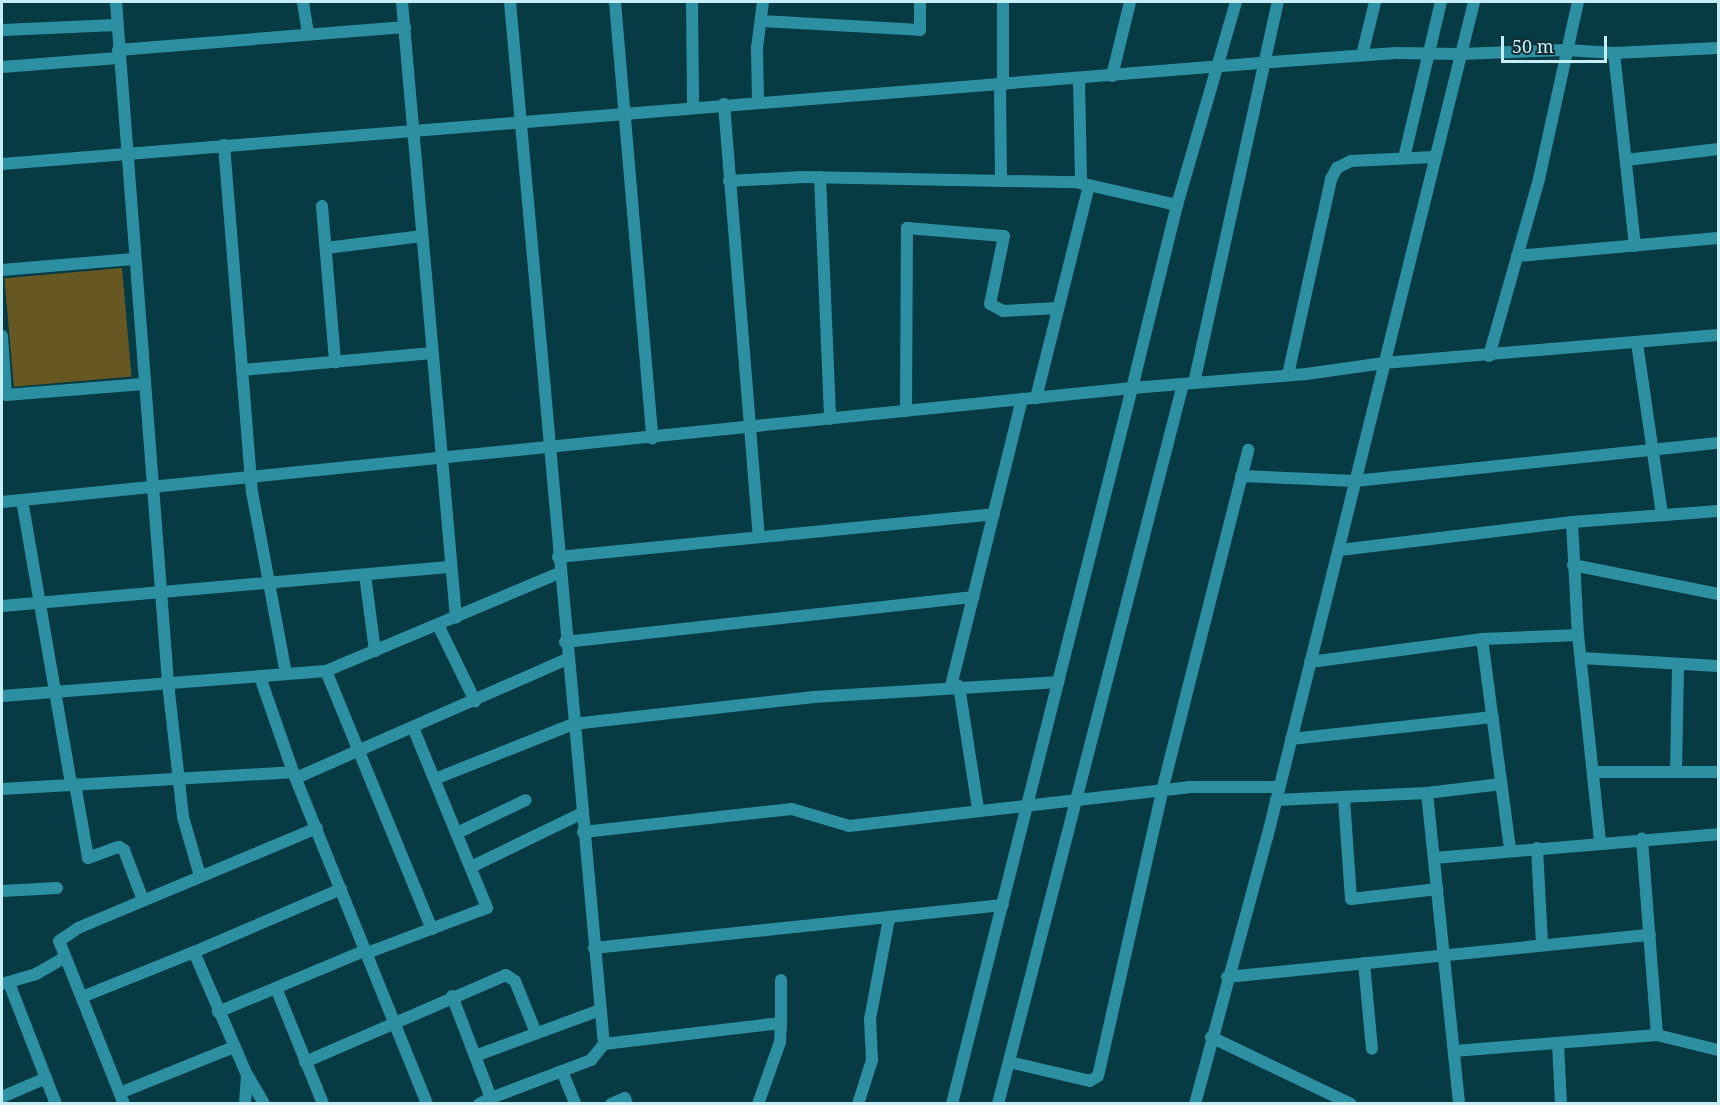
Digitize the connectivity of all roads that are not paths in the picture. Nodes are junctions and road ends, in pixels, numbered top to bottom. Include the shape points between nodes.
1 (117, 2) edge
2 (303, 2) edge
3 (402, 2) edge
4 (510, 2) edge
5 (615, 2) edge
6 (692, 2) edge
7 (763, 2) edge
8 (920, 2) edge
9 (1003, 2) edge
10 (1130, 2) edge
11 (1236, 2) edge
12 (1278, 2) edge
13 (1375, 2) edge
14 (1441, 2) edge
15 (1474, 2) edge
16 (1578, 2) edge
17 (761, 21) junction
18 (117, 25) junction
19 (405, 27) junction
20 (2, 30) edge
21 (308, 34) junction
22 (1719, 48) edge
23 (1566, 50) junction
24 (1429, 52) junction
25 (1614, 53) junction
26 (118, 54) junction
27 (1460, 54) junction
28 (1362, 55) junction
29 (1264, 64) junction
30 (2, 67) edge
31 (1219, 69) junction
32 (1112, 76) junction
33 (1079, 78) junction
34 (1001, 85) junction
35 (758, 102) junction
36 (724, 104) junction
37 (693, 106) junction
38 (625, 111) junction
39 (520, 121) junction
40 (415, 130) junction
41 (224, 145) junction
42 (1719, 149) edge
43 (126, 153) junction
44 (1434, 157) junction
45 (1404, 158) junction
46 (1626, 160) junction
47 (2, 164) edge
48 (820, 177) junction
49 (729, 181) junction
50 (1001, 181) junction
51 (1085, 185) junction
52 (1177, 205) junction
53 (322, 206) dead end
54 (422, 236) junction
55 (1719, 238) edge
56 (1635, 246) junction
57 (326, 248) junction
58 (1517, 256) junction
59 (133, 259) junction
60 (2, 270) edge
61 (1058, 308) junction
62 (1719, 335) edge
63 (2, 336) edge
64 (1636, 343) junction
65 (432, 353) junction
66 (1489, 356) junction
67 (335, 362) junction
68 (1384, 363) junction
69 (242, 370) junction
70 (1288, 375) junction
71 (1189, 383) junction
72 (144, 384) junction
73 (1132, 388) junction
74 (1036, 398) junction
75 (1022, 399) junction
76 (906, 411) junction
77 (830, 419) junction
78 (749, 428) junction
79 (652, 438) junction
80 (1719, 443) edge
81 (548, 448) junction
82 (1653, 448) junction
83 (1248, 450) dead end
84 (441, 458) junction
85 (1241, 476) junction
86 (251, 477) junction
87 (1356, 481) junction
88 (153, 487) junction
89 (22, 500) junction
90 (2, 502) edge
91 (1719, 511) edge
92 (994, 513) junction
93 (1662, 515) junction
94 (1572, 522) junction
95 (759, 536) junction
96 (1340, 549) junction
97 (558, 557) junction
98 (1573, 565) junction
99 (451, 567) junction
100 (559, 573) junction
101 (365, 575) junction
102 (268, 584) junction
103 (161, 593) junction
104 (1719, 594) edge
105 (974, 597) junction
106 (41, 603) junction
107 (2, 606) edge
108 (456, 618) junction
109 (438, 625) junction
110 (1578, 634) junction
111 (1482, 639) junction
112 (565, 642) junction
113 (375, 651) junction
114 (1581, 658) junction
115 (567, 659) junction
116 (1310, 662) junction
117 (1678, 664) junction
118 (1719, 666) edge
119 (326, 671) junction
120 (286, 674) junction
121 (260, 677) junction
122 (1059, 682) junction
123 (168, 683) junction
124 (955, 686) junction
125 (56, 691) junction
126 (2, 696) edge
127 (475, 701) junction
128 (1493, 717) junction
129 (573, 724) junction
130 (413, 728) junction
131 (1291, 739) junction
132 (358, 751) junction
133 (1593, 772) junction
134 (1676, 772) junction
135 (1719, 772) edge
136 (295, 775) junction
137 (177, 778) junction
138 (435, 780) junction
139 (73, 784) junction
140 (1502, 784) junction
141 (1279, 786) junction
142 (2, 789) edge
143 (1162, 791) junction
144 (1427, 793) junction
145 (1074, 799) junction
146 (1344, 799) junction
147 (526, 800) dead end
148 (1276, 800) junction
149 (1029, 803) junction
150 (978, 808) junction
151 (582, 813) junction
152 (316, 828) junction
153 (457, 832) junction
154 (583, 832) junction
155 (1719, 834) edge
156 (1642, 839) junction
157 (1600, 842) junction
158 (1537, 848) junction
159 (1510, 850) junction
160 (1434, 858) junction
161 (471, 867) junction
162 (200, 876) junction
163 (57, 888) dead end
164 (341, 889) junction
165 (1437, 889) junction
166 (2, 891) edge
167 (144, 900) junction
168 (1003, 905) junction
169 (889, 918) junction
170 (432, 929) junction
171 (1650, 935) junction
172 (1542, 945) junction
173 (594, 948) junction
174 (194, 952) junction
175 (367, 952) junction
176 (1444, 955) junction
177 (64, 957) junction
178 (1364, 963) junction
179 (1227, 977) junction
180 (782, 980) dead end
181 (5, 984) edge
182 (276, 988) junction
183 (452, 996) junction
184 (82, 997) junction
185 (600, 1010) junction
186 (218, 1012) junction
187 (395, 1021) junction
188 (781, 1023) junction
189 (537, 1034) junction
190 (1657, 1035) junction
191 (1211, 1037) junction
192 (604, 1044) junction
193 (1558, 1044) junction
194 (234, 1047) junction
195 (1372, 1049) dead end
196 (1719, 1050) edge
197 (1454, 1051) junction
198 (476, 1056) junction
199 (305, 1062) junction
200 (1009, 1062) junction
201 (562, 1071) junction
202 (247, 1076) junction
203 (46, 1078) junction
204 (2, 1097) edge
205 (123, 1098) edge
206 (484, 1102) edge
207 (56, 1104) edge
208 (245, 1104) edge
209 (264, 1104) edge
210 (322, 1104) edge
211 (427, 1104) edge
212 (575, 1104) edge
213 (611, 1104) edge
214 (627, 1104) edge
215 (758, 1104) edge
216 (858, 1104) edge
217 (952, 1104) edge
218 (999, 1104) edge
219 (1195, 1104) edge
220 (1351, 1104) edge
221 (1459, 1104) edge
222 (1561, 1104) edge

1 - 18 street
2 - 21 street
3 - 19 street
4 - 39 street
5 - 38 street
6 - 37 street
7 - 17 street
8 - 17 street via 920,30
9 - 34 street
10 - 32 street
11 - 31 street
12 - 29 street
13 - 28 street
14 - 24 street
15 - 27 street
16 - 23 street
17 - 35 street
18 - 20 street
18 - 26 street
19 - 21 street
19 - 40 street
21 - 26 street
22 - 25 street
23 - 25 street
23 - 27 street
23 - 58 street via 1539,179
24 - 27 street
24 - 28 street
24 - 45 street
25 - 46 street
26 - 30 street
26 - 43 street
27 - 44 street
28 - 29 street
29 - 31 street
29 - 71 street
31 - 32 street
31 - 52 street
32 - 33 street
33 - 34 street
33 - 51 street
34 - 35 street
34 - 50 street
35 - 36 street
36 - 37 street
36 - 49 street
37 - 38 street
38 - 39 street
38 - 79 street
39 - 40 street
39 - 81 street
40 - 41 street
40 - 54 street
41 - 43 street
41 - 69 street
42 - 46 street
43 - 47 street
43 - 59 street
44 - 45 street
44 - 68 street
45 - 70 street via 1351,161 1337,168 1331,179
46 - 56 street
48 - 49 street
48 - 50 street
48 - 77 street
49 - 78 street
50 - 51 street
51 - 52 street
51 - 61 street
52 - 73 street
53 - 57 street
54 - 57 street
54 - 65 street
55 - 56 street
56 - 58 street
57 - 67 street
58 - 66 street
59 - 60 street
59 - 72 street
61 - 74 street
61 - 76 street via 1003,311 990,304 1004,236 907,228
62 - 64 street
63 - 72 street via 6,395
64 - 66 street
64 - 82 street
65 - 67 street
65 - 84 street
66 - 68 street
67 - 69 street
68 - 70 street
68 - 87 street
69 - 86 street
70 - 71 street
71 - 73 street
71 - 145 street
72 - 88 street
73 - 74 street
73 - 122 street
74 - 75 street
75 - 76 street
75 - 92 street
76 - 77 street
77 - 78 street
78 - 79 street
78 - 95 street
79 - 81 street
80 - 82 street
81 - 84 street
81 - 97 street
82 - 87 street
82 - 93 street
83 - 85 street
84 - 86 street
84 - 99 street
85 - 87 street
85 - 143 street
86 - 88 street
86 - 102 street
87 - 96 street
88 - 89 street
88 - 103 street
89 - 90 street
89 - 106 street
91 - 93 street
92 - 95 street
92 - 105 street
93 - 94 street
94 - 96 street
94 - 98 street
95 - 97 street
96 - 116 street
97 - 100 street
98 - 104 street
98 - 110 street
99 - 101 street
99 - 108 street
100 - 108 street
100 - 112 street
101 - 102 street
101 - 113 street
102 - 103 street
102 - 120 street
103 - 106 street
103 - 123 street
105 - 112 street
105 - 124 street
106 - 107 street
106 - 125 street
108 - 109 street
109 - 113 street
109 - 127 street
110 - 111 street
110 - 114 street
111 - 116 street
111 - 128 street
112 - 115 street
113 - 119 street
114 - 117 street
114 - 133 street
115 - 127 street
115 - 129 street
116 - 131 street
117 - 118 street
117 - 134 street
119 - 120 street
119 - 132 street
120 - 121 street
121 - 123 street
121 - 136 street
122 - 124 street
122 - 149 street
123 - 125 street
123 - 137 street
124 - 129 street
124 - 150 street
125 - 126 street
125 - 139 street
127 - 130 street
128 - 131 street
128 - 140 street
129 - 138 street
129 - 151 street
130 - 132 street
130 - 138 street
131 - 141 street
132 - 136 street
132 - 170 street
133 - 134 street
133 - 157 street
134 - 135 street
136 - 137 street
136 - 152 street
137 - 139 street
137 - 162 street via 187,835
138 - 153 street
139 - 142 street
139 - 167 street via 88,858 119,847 124,850
140 - 144 street
140 - 159 street
141 - 143 street
141 - 148 street
143 - 145 street
143 - 200 street via 1098,1076 1090,1081
144 - 146 street
144 - 160 street
145 - 149 street
145 - 200 street
146 - 148 street
146 - 165 street via 1350,899
147 - 153 street
148 - 179 street
149 - 150 street
149 - 168 street
150 - 154 street via 849,826 792,809
151 - 154 street
151 - 161 street
152 - 162 street
152 - 164 street
153 - 161 street
154 - 173 street
155 - 156 street
156 - 157 street
156 - 171 street
157 - 158 street
158 - 159 street
158 - 172 street
159 - 160 street
160 - 165 street
161 - 170 street via 487,908
162 - 167 street
163 - 166 street
164 - 174 street
164 - 175 street
165 - 176 street
167 - 177 street via 63,936 59,941
168 - 169 street
168 - 217 street
169 - 173 street
169 - 216 street via 870,1019 872,1060
170 - 175 street
171 - 172 street
171 - 190 street
172 - 176 street
173 - 185 street
174 - 184 street
174 - 186 street
175 - 182 street
175 - 187 street
176 - 178 street
176 - 197 street
177 - 181 street via 52,967
177 - 184 street
178 - 179 street
178 - 195 street
179 - 191 street
180 - 188 street
181 - 203 street
182 - 186 street
182 - 199 street
183 - 187 street
183 - 189 street via 500,976 510,976
183 - 198 street
184 - 205 street
185 - 189 street
185 - 192 street
186 - 194 street
187 - 199 street
187 - 211 street
188 - 192 street
188 - 215 street via 780,1042
189 - 198 street
190 - 193 street
190 - 196 street
191 - 219 street
191 - 220 street
192 - 201 street via 591,1060
193 - 197 street
193 - 222 street
194 - 202 street
194 - 205 street
197 - 221 street
198 - 206 street
199 - 210 street
200 - 218 street
201 - 206 street
201 - 212 street
202 - 208 street
202 - 209 street
203 - 204 street
203 - 207 street
213 - 214 street via 625,1098

